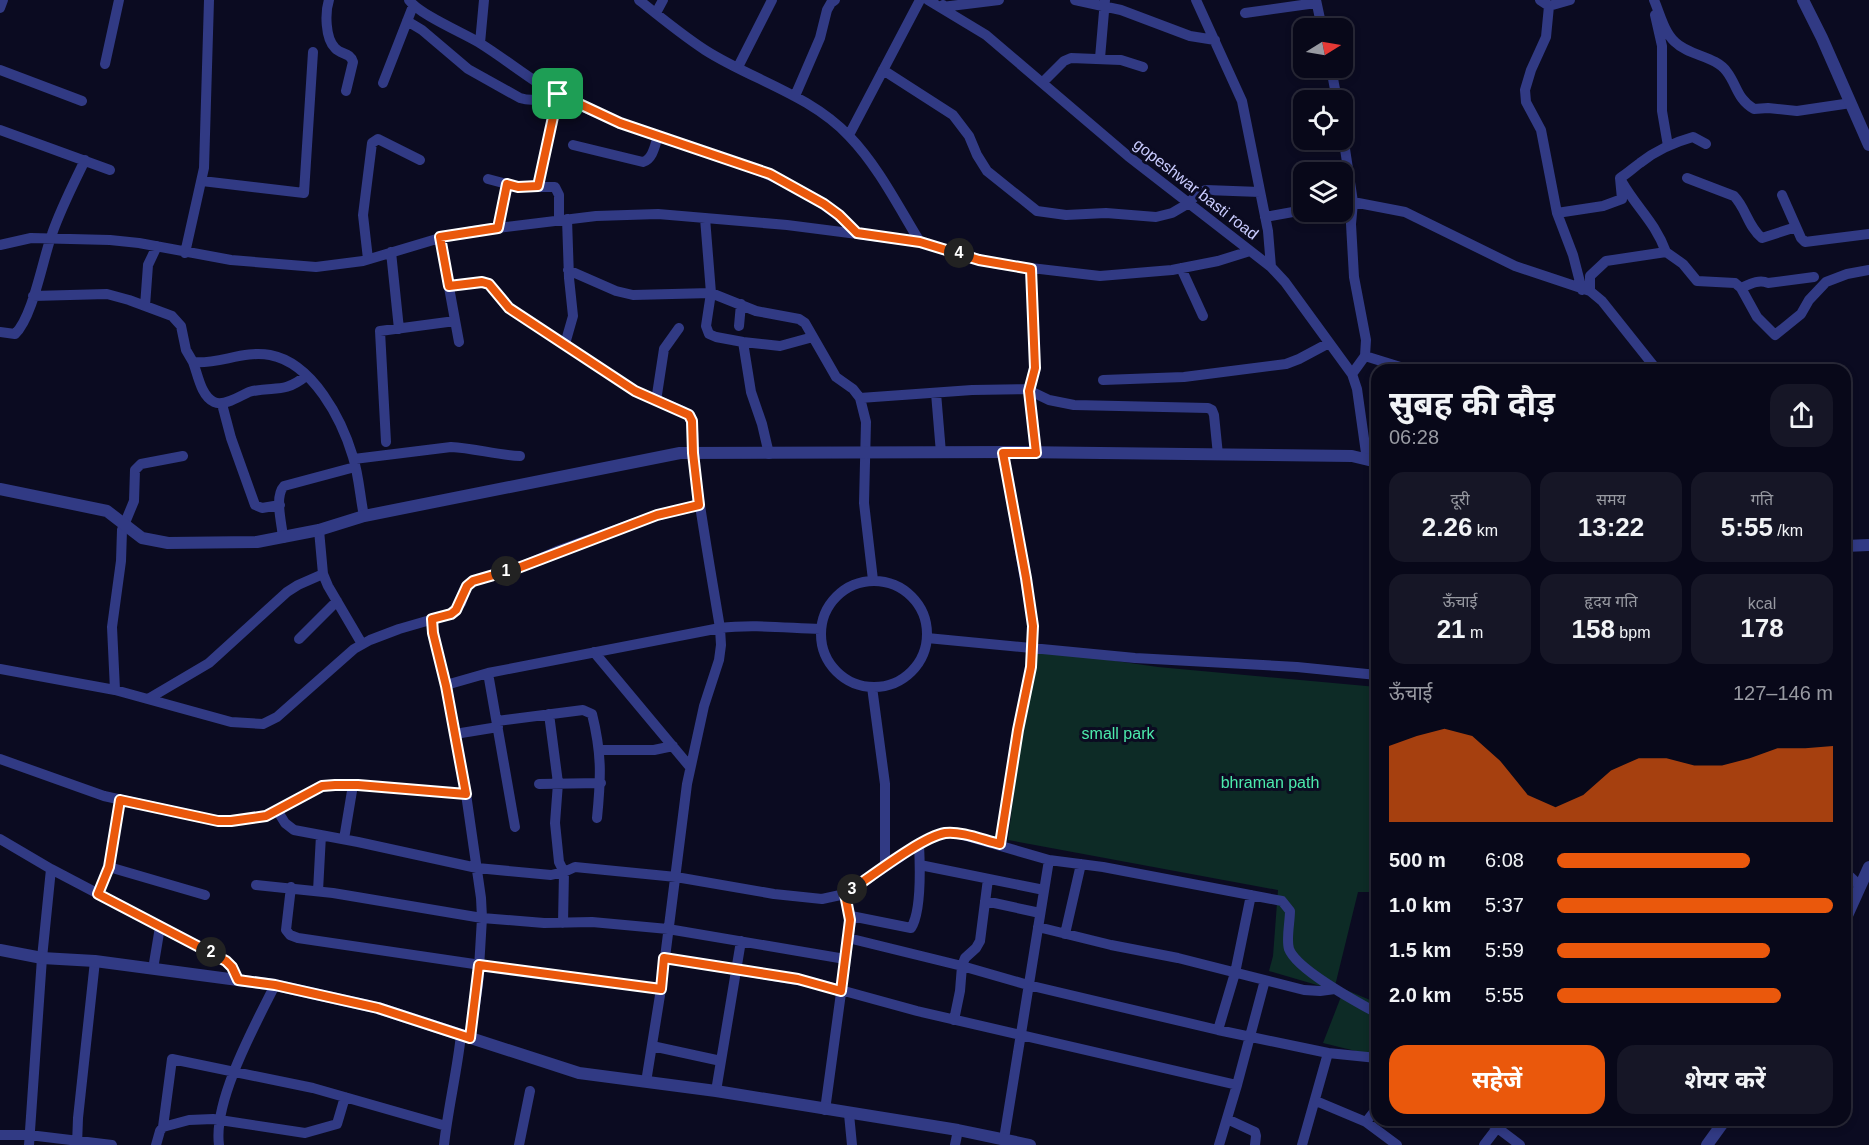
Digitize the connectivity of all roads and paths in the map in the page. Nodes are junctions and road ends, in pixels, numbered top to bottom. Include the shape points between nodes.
1 (3, 0) edge
2 (119, 0) edge
3 (209, 0) edge
4 (329, 0) edge
5 (484, 0) edge
6 (639, 0) edge
7 (663, 0) edge
8 (772, 0) edge
9 (835, 0) edge
10 (920, 0) edge
11 (928, 0) edge
12 (999, 0) edge
13 (1076, 0) edge
14 (1196, 0) edge
15 (1570, 0) edge
16 (1653, 0) edge
17 (1803, 0) edge
18 (1316, 1) edge
19 (411, 3) edge
20 (1104, 3) edge
21 (1544, 3) edge
22 (943, 4) edge
23 (0, 8) edge
24 (656, 14) junction
25 (1245, 14) dead end
26 (1320, 18) edge
27 (407, 21) junction
28 (442, 21) junction
29 (430, 37) junction
30 (1215, 40) junction
31 (480, 43) junction
32 (313, 52) dead end
33 (1100, 58) junction
34 (105, 64) dead end
35 (738, 67) junction
36 (1143, 67) dead end
37 (0, 70) edge
38 (883, 70) junction
39 (1043, 82) junction
40 (383, 83) dead end
41 (346, 91) dead end
42 (556, 94) junction
43 (795, 96) junction
44 (82, 101) dead end
45 (1851, 103) junction
46 (0, 130) edge
47 (849, 135) junction
48 (658, 136) junction
49 (1706, 144) dead end
50 (1869, 144) edge
51 (573, 145) dead end
52 (1668, 146) junction
53 (85, 160) junction
54 (420, 160) dead end
55 (110, 170) dead end
56 (1620, 178) junction
57 (1687, 178) dead end
58 (488, 179) dead end
59 (202, 181) junction
60 (507, 184) junction
61 (538, 186) junction
62 (1260, 192) junction
63 (1782, 195) dead end
64 (1189, 203) junction
65 (1353, 203) edge
66 (1293, 212) edge
67 (1557, 213) junction
68 (1265, 217) junction
69 (705, 218) junction
70 (563, 220) junction
71 (1351, 222) edge
72 (1796, 227) junction
73 (498, 228) junction
74 (857, 233) junction
75 (1869, 234) edge
76 (51, 237) junction
77 (440, 237) junction
78 (920, 242) junction
79 (0, 245) edge
80 (157, 246) junction
81 (1250, 250) junction
82 (391, 252) junction
83 (1666, 252) junction
84 (186, 253) junction
85 (368, 259) junction
86 (1271, 267) junction
87 (1181, 268) junction
88 (1031, 269) junction
89 (568, 270) junction
90 (1869, 270) edge
91 (1814, 277) dead end
92 (449, 286) junction
93 (1741, 288) junction
94 (1586, 290) junction
95 (711, 293) junction
96 (33, 296) junction
97 (741, 304) junction
98 (145, 306) junction
99 (1203, 316) dead end
100 (455, 321) junction
101 (739, 326) dead end
102 (679, 328) dead end
103 (399, 329) junction
104 (0, 332) edge
105 (813, 337) junction
106 (459, 342) dead end
107 (743, 342) junction
108 (1329, 343) junction
109 (566, 344) junction
110 (1365, 356) junction
111 (193, 362) junction
112 (1391, 364) edge
113 (1652, 364) edge
114 (1352, 374) junction
115 (306, 376) junction
116 (1103, 380) dead end
117 (1029, 391) junction
118 (936, 393) junction
119 (860, 398) junction
120 (656, 401) junction
121 (222, 404) junction
122 (386, 442) dead end
123 (693, 453) junction
124 (940, 453) junction
125 (1003, 453) junction
126 (1036, 453) junction
127 (770, 454) junction
128 (866, 454) junction
129 (1218, 455) junction
130 (183, 456) dead end
131 (520, 456) dead end
132 (1371, 456) edge
133 (1371, 461) edge
134 (354, 463) junction
135 (0, 489) edge
136 (280, 505) junction
137 (699, 505) junction
138 (364, 516) junction
139 (123, 523) junction
140 (319, 530) junction
141 (283, 538) junction
142 (1869, 545) edge
143 (1851, 546) edge
144 (323, 573) junction
145 (873, 580) junction
146 (337, 601) junction
147 (432, 619) junction
148 (720, 628) junction
149 (820, 629) junction
150 (927, 638) junction
151 (299, 639) dead end
152 (362, 644) junction
153 (1032, 648) junction
154 (594, 652) junction
155 (0, 669) edge
156 (488, 673) junction
157 (1371, 674) edge
158 (446, 686) junction
159 (872, 687) junction
160 (115, 690) junction
161 (148, 699) junction
162 (549, 714) junction
163 (497, 724) junction
164 (456, 735) junction
165 (673, 746) junction
166 (599, 750) junction
167 (0, 759) edge
168 (690, 767) junction
169 (558, 783) junction
170 (601, 783) junction
171 (539, 784) dead end
172 (353, 785) junction
173 (466, 794) junction
174 (120, 800) junction
175 (277, 810) junction
176 (597, 818) dead end
177 (514, 827) dead end
178 (321, 835) junction
179 (0, 839) edge
180 (344, 839) junction
181 (919, 844) junction
182 (1000, 844) junction
183 (1049, 860) junction
184 (1081, 864) junction
185 (920, 865) junction
186 (109, 867) junction
187 (885, 867) junction
188 (1869, 867) edge
189 (477, 868) junction
190 (51, 869) junction
191 (564, 872) junction
192 (676, 877) junction
193 (1851, 878) edge
194 (988, 879) junction
195 (256, 885) dead end
196 (1860, 886) junction
197 (291, 888) junction
198 (1044, 890) junction
199 (318, 891) junction
200 (98, 894) junction
201 (845, 894) junction
202 (205, 895) dead end
203 (1251, 895) junction
204 (985, 901) junction
205 (1851, 906) edge
206 (1040, 913) junction
207 (851, 916) junction
208 (482, 918) junction
209 (563, 923) junction
210 (160, 927) junction
211 (1038, 927) junction
212 (668, 929) junction
213 (1065, 934) junction
214 (848, 938) junction
215 (741, 941) junction
216 (0, 950) edge
217 (42, 958) junction
218 (664, 958) junction
219 (845, 959) junction
220 (95, 961) junction
221 (479, 965) junction
222 (962, 966) junction
223 (153, 969) junction
224 (737, 970) junction
225 (1235, 973) junction
226 (238, 980) junction
227 (1265, 980) junction
228 (275, 985) junction
229 (1028, 985) junction
230 (661, 989) junction
231 (1335, 989) junction
232 (841, 991) junction
233 (1371, 1010) edge
234 (954, 1020) junction
235 (1218, 1030) junction
236 (1020, 1035) junction
237 (466, 1036) junction
238 (1250, 1036) junction
239 (652, 1046) junction
240 (1328, 1053) junction
241 (1371, 1057) edge
242 (721, 1061) junction
243 (235, 1071) junction
244 (646, 1082) junction
245 (1238, 1084) junction
246 (530, 1090) dead end
247 (716, 1091) junction
248 (345, 1097) junction
249 (1316, 1101) junction
250 (825, 1110) junction
251 (849, 1114) junction
252 (1371, 1116) edge
253 (1227, 1119) junction
254 (220, 1120) junction
255 (1366, 1122) junction
256 (446, 1126) junction
257 (1371, 1126) edge
258 (1371, 1126) edge
259 (1494, 1126) edge
260 (1721, 1126) edge
261 (163, 1127) junction
262 (1497, 1128) junction
263 (958, 1130) junction
264 (0, 1135) edge
265 (1004, 1139) junction
266 (29, 1140) edge
267 (77, 1143) edge
268 (112, 1145) edge
269 (156, 1145) edge
270 (219, 1145) edge
271 (444, 1145) edge
272 (519, 1145) edge
273 (852, 1145) edge
274 (955, 1145) edge
275 (1030, 1145) edge
276 (1219, 1145) edge
277 (1255, 1145) edge
278 (1302, 1145) edge
279 (1397, 1145) edge
280 (1484, 1145) edge
281 (1520, 1145) edge
282 (1707, 1145) edge

1 - 23 street
2 - 34 street
3 - 59 street
4 - 41 street via 327,19 332,45 348,54 353,62
5 - 31 street
6 - 24 street
7 - 24 street
8 - 35 street
9 - 43 street via 827,10
10 - 38 street
11 - 22 street, gopeshwar basti road
12 - 22 street
13 - 20 street
14 - 30 street
15 - 21 street
16 - 45 street via 1672,40 1721,66 1744,101 1754,109 1797,111
16 - 52 street via 1662,46 1662,111
17 - 45 street
18 - 25 street
18 - 26 street
19 - 27 street
19 - 28 street
20 - 30 street via 1190,36
20 - 33 street
21 - 67 street via 1546,37 1525,90 1529,110 1541,130
22 - 39 street, gopeshwar basti road
24 - 35 street via 705,50
27 - 29 street
27 - 40 street
28 - 29 street
28 - 31 street
29 - 42 street via 468,69 520,98 542,99
30 - 62 street via 1242,101
31 - 42 street
32 - 59 street via 304,193
33 - 36 street
33 - 39 street via 1071,58
35 - 43 street
37 - 44 street
38 - 47 street
38 - 64 street via 953,115 987,171 1036,211 1156,217
39 - 64 street, gopeshwar basti road
42 - 48 street
42 - 61 street
43 - 47 street
45 - 50 street
46 - 53 street
47 - 78 street via 867,156
48 - 51 street via 652,154 643,162
48 - 74 street via 770,174 824,204
49 - 52 street via 1693,138
52 - 56 street
53 - 55 street
53 - 76 street
54 - 85 street via 378,139 372,143 363,215
56 - 67 street via 1622,199
56 - 83 street via 1656,229
57 - 72 street via 1734,196 1762,238
58 - 60 street
59 - 84 street
60 - 61 street
60 - 73 street
61 - 70 street via 551,185 558,190
62 - 64 street via 1206,190
62 - 68 street
63 - 72 street
64 - 81 street, gopeshwar basti road
65 - 94 street via 1405,212 1515,266
66 - 68 street
67 - 94 street
68 - 86 street
69 - 70 street via 658,214
69 - 74 street
69 - 95 street
70 - 73 street
70 - 89 street
71 - 110 street
72 - 75 street via 1801,238 1809,242
73 - 77 street
74 - 78 street
76 - 79 street
76 - 80 street
76 - 96 street
77 - 82 street
77 - 92 street
78 - 88 street via 979,260
80 - 84 street
80 - 98 street via 148,265
81 - 86 street, gopeshwar basti road
81 - 87 street
82 - 85 street
82 - 103 street
83 - 93 street via 1697,281 1735,283
83 - 94 street via 1606,261 1590,276
84 - 85 street via 316,267
86 - 108 street, gopeshwar basti road
87 - 88 street via 1100,276
87 - 99 street
88 - 117 street via 1035,368
89 - 95 street via 633,295
89 - 109 street via 573,316
90 - 93 street via 1826,282 1801,314 1775,335 1757,317
91 - 93 street via 1755,282
92 - 100 street
92 - 109 street via 489,284 509,308
94 - 113 street via 1602,301
95 - 97 street
95 - 107 street via 706,330 716,337
96 - 98 street via 107,294
96 - 104 street via 18,331
97 - 101 street
97 - 105 street via 756,311 799,319
98 - 111 street via 178,320
100 - 103 street
100 - 106 street
102 - 120 street via 664,349
103 - 122 street via 380,332
105 - 107 street via 780,346
105 - 119 street via 836,377
107 - 127 street via 751,392
108 - 114 street, gopeshwar basti road
108 - 116 street via 1286,364 1184,377
109 - 120 street
110 - 112 street
110 - 114 street
111 - 115 street via 271,355 289,362
111 - 121 street via 207,397
114 - 132 street, gopeshwar basti road
115 - 121 street via 294,386 254,391
115 - 134 street via 340,423
117 - 118 street
117 - 126 street
117 - 129 street via 1074,405 1208,408 1214,415
118 - 119 street
118 - 124 street
119 - 128 street via 866,422
120 - 123 street via 689,415
121 - 136 street via 255,506
123 - 127 street
123 - 137 street
123 - 138 street
124 - 125 street
124 - 128 street
125 - 126 street
125 - 153 street via 1032,613
126 - 129 street
127 - 128 street
128 - 145 street via 864,503
129 - 133 street via 1352,456
130 - 139 street via 136,467 134,501
131 - 134 street via 451,447
134 - 136 street via 284,486 280,490
134 - 138 street
135 - 139 street via 107,511
136 - 141 street
137 - 147 street via 657,515 473,581 456,610
137 - 148 street
138 - 140 street
139 - 141 street via 142,538 168,543
139 - 160 street via 111,638
140 - 141 street
140 - 144 street
142 - 143 street
144 - 146 street
144 - 161 street via 287,592 209,663
145 - 149 street via 860,581 837,594
145 - 150 street via 888,582 913,597 926,623
146 - 151 street
146 - 152 street
147 - 152 street
147 - 158 street
148 - 149 street
148 - 154 street
148 - 168 street via 719,660
149 - 159 street via 822,646 834,669 855,684
150 - 153 street
150 - 159 street via 914,670 895,683
152 - 161 street via 340,659 278,717 263,724 231,723
153 - 157 street
153 - 182 street
154 - 156 street
154 - 165 street
155 - 160 street
156 - 158 street
156 - 163 street
158 - 164 street
159 - 187 street via 885,784
160 - 161 street
162 - 163 street
162 - 166 street via 583,710 592,714
162 - 169 street
163 - 164 street
163 - 177 street
164 - 173 street
165 - 166 street
165 - 168 street
166 - 170 street
167 - 174 street
168 - 192 street
169 - 170 street
169 - 171 street
169 - 191 street via 555,823 559,862
170 - 176 street
172 - 173 street
172 - 175 street via 322,786
172 - 180 street
173 - 189 street
174 - 175 street via 218,821 253,819
174 - 186 street
175 - 178 street via 294,830
178 - 180 street
178 - 199 street
179 - 190 street
180 - 189 street
181 - 182 street via 950,833
181 - 185 street
181 - 187 street
182 - 183 street
183 - 184 street
183 - 198 street
184 - 203 street
184 - 213 street
185 - 194 street
185 - 207 street via 911,928
186 - 200 street
186 - 202 street
187 - 201 street
188 - 196 street
189 - 191 street via 551,875
189 - 208 street
190 - 200 street
190 - 217 street
191 - 192 street via 575,867
191 - 209 street
192 - 201 street via 810,898
192 - 212 street
193 - 196 street
194 - 198 street
194 - 204 street
195 - 197 street
196 - 205 street
197 - 199 street
197 - 221 street via 286,924 290,935
198 - 206 street
199 - 208 street
200 - 210 street
201 - 207 street
203 - 225 street
203 - 231 street via 1282,902 1289,908 1291,951
204 - 206 street
204 - 222 street via 980,941
206 - 211 street
207 - 214 street
208 - 209 street
208 - 221 street
209 - 212 street
210 - 223 street
210 - 226 street via 226,961
211 - 213 street
211 - 229 street
212 - 215 street
212 - 218 street
213 - 225 street
214 - 219 street
214 - 222 street
215 - 219 street
215 - 224 street
216 - 217 street
217 - 220 street
217 - 266 street
218 - 224 street
218 - 230 street
219 - 232 street
220 - 223 street
220 - 267 street
221 - 230 street
221 - 237 street
222 - 229 street
222 - 234 street
223 - 226 street
224 - 232 street via 798,979
224 - 242 street
225 - 227 street
225 - 235 street
226 - 228 street
227 - 231 street via 1304,990
227 - 238 street
228 - 237 street via 378,1008
228 - 243 street
229 - 235 street
229 - 236 street
230 - 239 street
231 - 233 street
232 - 234 street
232 - 250 street
234 - 236 street
235 - 238 street
236 - 245 street
236 - 265 street
237 - 244 street via 579,1072
237 - 256 street
238 - 240 street
238 - 245 street
239 - 242 street
239 - 244 street
240 - 241 street
240 - 249 street
242 - 247 street
243 - 248 street
243 - 254 street
243 - 261 street via 172,1059
244 - 247 street
245 - 253 street
246 - 272 street
247 - 250 street
248 - 254 street via 338,1124 305,1133
248 - 256 street
249 - 255 street
249 - 278 street
250 - 251 street
251 - 263 street
251 - 273 street
252 - 255 street
253 - 276 street
253 - 277 street via 1255,1132
254 - 261 street via 189,1120
254 - 270 street
255 - 257 street
256 - 271 street
258 - 279 street
259 - 262 street
260 - 282 street
261 - 269 street
262 - 280 street
262 - 281 street
263 - 265 street
263 - 274 street
264 - 266 street
265 - 275 street
266 - 267 street
267 - 268 street

